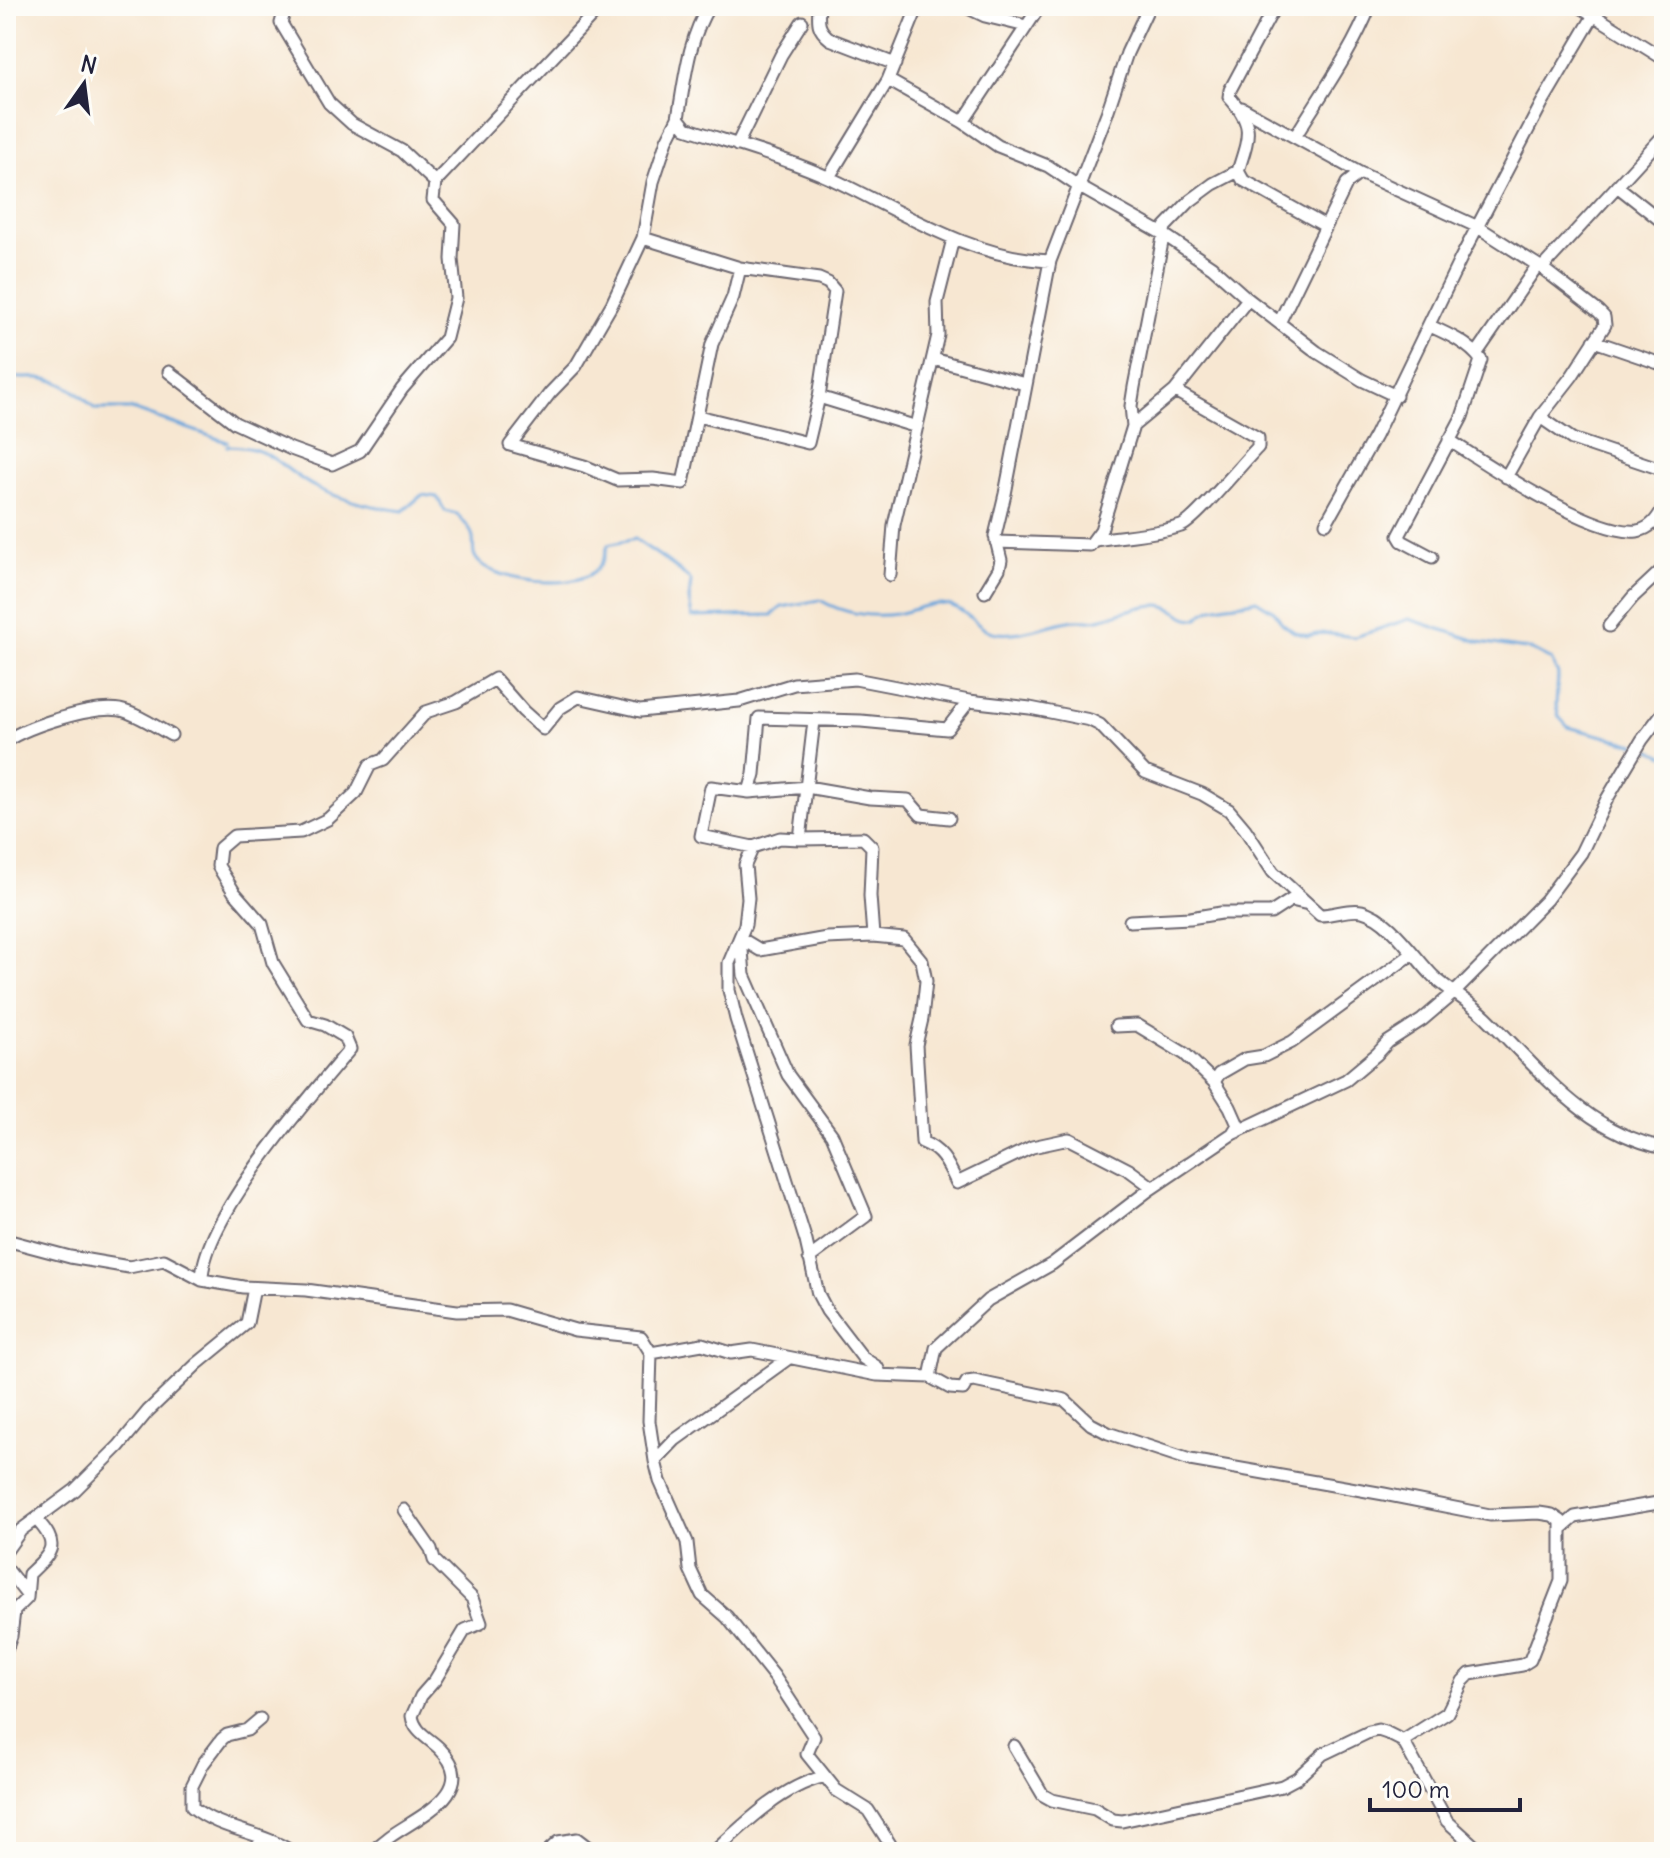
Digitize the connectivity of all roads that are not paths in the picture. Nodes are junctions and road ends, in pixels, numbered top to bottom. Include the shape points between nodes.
1 (286, 6) edge
2 (601, 6) edge
3 (709, 6) edge
4 (819, 6) edge
5 (921, 6) edge
6 (964, 6) edge
7 (1040, 6) edge
8 (1149, 6) edge
9 (1275, 6) edge
10 (1370, 6) edge
11 (1579, 6) edge
12 (1594, 15) junction
13 (802, 22) dead end
14 (1026, 26) junction
15 (1664, 59) edge
16 (895, 64) junction
17 (888, 80) junction
18 (1242, 108) junction
19 (678, 118) junction
20 (963, 122) junction
21 (1664, 135) edge
22 (1295, 137) junction
23 (737, 145) junction
24 (1238, 171) junction
25 (1360, 173) junction
26 (829, 177) junction
27 (435, 182) junction
28 (1078, 186) junction
29 (1617, 186) junction
30 (1664, 223) edge
31 (1325, 226) junction
32 (1478, 227) junction
33 (1163, 234) junction
34 (643, 238) junction
35 (953, 239) junction
36 (1050, 261) junction
37 (1539, 267) junction
38 (740, 268) junction
39 (1248, 299) junction
40 (1279, 323) junction
41 (1430, 326) junction
42 (1594, 341) junction
43 (1477, 353) junction
44 (933, 359) junction
45 (1664, 365) edge
46 (169, 372) dead end
47 (1025, 384) junction
48 (1175, 391) junction
49 (1396, 396) junction
50 (819, 397) junction
51 (698, 416) junction
52 (1540, 417) junction
53 (1133, 426) junction
54 (917, 427) junction
55 (1449, 440) junction
56 (1664, 470) edge
57 (1506, 477) junction
58 (1664, 507) edge
59 (1326, 523) dead end
60 (1095, 540) junction
61 (996, 542) junction
62 (1432, 557) dead end
63 (1664, 569) edge
64 (890, 575) dead end
65 (985, 592) dead end
66 (1609, 626) dead end
67 (969, 701) junction
68 (1664, 711) edge
69 (814, 721) junction
70 (171, 735) dead end
71 (6, 741) edge
72 (807, 787) junction
73 (749, 792) junction
74 (949, 818) dead end
75 (800, 839) junction
76 (753, 847) junction
77 (1312, 906) junction
78 (1130, 921) dead end
79 (873, 936) junction
80 (740, 938) junction
81 (1412, 954) junction
82 (1456, 991) junction
83 (1116, 1026) dead end
84 (1214, 1082) junction
85 (1232, 1134) junction
86 (1664, 1148) edge
87 (1149, 1190) junction
88 (6, 1240) edge
89 (809, 1258) junction
90 (202, 1280) junction
91 (254, 1288) junction
92 (651, 1353) junction
93 (789, 1358) junction
94 (880, 1373) junction
95 (930, 1377) junction
96 (655, 1461) junction
97 (1664, 1502) edge
98 (404, 1510) dead end
99 (36, 1519) junction
100 (1561, 1529) junction
101 (6, 1551) edge
102 (6, 1568) edge
103 (27, 1595) junction
104 (6, 1650) edge
105 (260, 1719) dead end
106 (1403, 1741) junction
107 (1014, 1746) dead end
108 (823, 1777) junction
109 (265, 1839) junction
110 (251, 1852) edge
111 (292, 1852) edge
112 (371, 1852) edge
113 (547, 1852) edge
114 (594, 1852) edge
115 (714, 1852) edge
116 (894, 1852) edge
117 (1481, 1852) edge

1 - 27 street via 281,23 329,103 352,124 402,151
2 - 27 street
3 - 19 street via 690,49
4 - 16 street via 818,24 830,39
5 - 16 street
6 - 14 street
7 - 14 street
8 - 28 street
9 - 18 street via 1230,90 1229,97
10 - 22 street via 1358,38
11 - 12 street
12 - 15 street
12 - 32 street
13 - 23 street
14 - 20 street
16 - 17 street
17 - 20 street
17 - 26 street
18 - 22 street
18 - 24 street via 1248,133
19 - 23 street via 686,128
19 - 34 street via 653,182
20 - 28 street
21 - 29 street
22 - 25 street
23 - 26 street
24 - 31 street via 1243,180
24 - 33 street via 1190,201
25 - 31 street via 1347,183
25 - 32 street
26 - 35 street
27 - 46 street via 433,200 454,224 456,298 446,338 402,389 360,451 332,464 291,449 235,423
28 - 33 street
28 - 36 street
29 - 30 street
29 - 37 street
31 - 40 street
32 - 37 street
32 - 41 street
33 - 39 street
33 - 53 street via 1131,406
34 - 38 street
34 - 51 street via 576,366 510,445 617,480 683,483
35 - 36 street via 1021,260
35 - 44 street via 937,302
36 - 47 street
37 - 42 street via 1604,317
37 - 43 street
38 - 50 street via 819,279 835,291
38 - 51 street via 712,344
39 - 40 street
39 - 48 street
40 - 49 street via 1362,380
41 - 43 street
41 - 49 street
42 - 45 street
42 - 52 street
43 - 55 street via 1480,368
44 - 47 street
44 - 54 street
47 - 61 street
48 - 53 street
48 - 60 street via 1258,438 1258,447 1194,519 1181,526
49 - 59 street
50 - 51 street via 808,443
50 - 54 street
52 - 56 street via 1572,439
52 - 57 street
53 - 60 street
54 - 64 street via 894,525
55 - 57 street
55 - 62 street via 1399,536
57 - 58 street via 1610,527 1649,527
60 - 61 street via 1090,545
61 - 65 street via 1001,560
63 - 66 street
67 - 69 street via 947,729
67 - 77 street via 1030,708 1100,725 1145,772 1229,810 1273,872
67 - 90 street via 855,679 794,684 739,701 640,711 578,697 560,708 543,729 495,679 426,712 383,760 370,765 356,793 328,819 301,832 234,836 220,848 218,866 262,924 273,963 308,1020 345,1037 350,1049 257,1165 214,1232
68 - 82 street via 1607,799 1581,853 1536,913
69 - 72 street
69 - 73 street via 759,718
70 - 71 street via 139,717 111,710 57,720
72 - 73 street
72 - 74 street via 908,800 921,815
72 - 75 street
73 - 76 street via 711,787 701,836
75 - 76 street via 780,838
75 - 79 street via 863,838 872,847
76 - 80 street via 745,865 748,898
77 - 78 street via 1291,900 1271,913
77 - 81 street via 1320,915 1367,912
79 - 80 street via 760,950
79 - 87 street via 904,939 922,961 926,981 916,1056 922,1142 944,1156 957,1183 1032,1147 1069,1139 1129,1170
80 - 89 street via 729,963 729,990
80 - 89 street via 744,975 788,1075 832,1135 866,1216
81 - 82 street
81 - 84 street via 1292,1042 1245,1059
82 - 85 street via 1346,1080
82 - 86 street via 1572,1104 1635,1142
83 - 84 street via 1137,1025 1167,1042
84 - 85 street via 1238,1125
85 - 87 street
87 - 95 street via 1052,1264 988,1300 936,1348
88 - 90 street via 129,1267 164,1260
89 - 94 street via 827,1311
90 - 91 street
91 - 92 street via 444,1310 506,1310 575,1330 641,1337
91 - 99 street via 247,1323 148,1411 75,1490
92 - 93 street via 702,1344 731,1353 752,1350
92 - 96 street via 649,1421
93 - 94 street
93 - 96 street via 675,1440
94 - 95 street
95 - 100 street via 950,1388 963,1389 974,1381 1065,1400 1108,1433 1190,1460 1490,1515 1552,1515 1561,1521
96 - 108 street via 702,1595 727,1617 799,1711 814,1737 807,1754
97 - 100 street via 1575,1517
98 - 112 street via 434,1560 472,1598 481,1623 465,1630 412,1716 416,1729 450,1761 451,1785 438,1806
99 - 101 street
99 - 103 street via 52,1548 29,1574
100 - 106 street via 1561,1581 1530,1660 1470,1674 1447,1713
102 - 103 street
103 - 104 street via 12,1616
105 - 109 street via 222,1739 203,1764 190,1798 201,1815
106 - 107 street via 1378,1730 1369,1732 1323,1754 1282,1786 1122,1821 1043,1795
106 - 117 street via 1447,1821
108 - 115 street via 785,1792
108 - 116 street via 868,1810
109 - 110 street
109 - 111 street
113 - 114 street via 558,1842 577,1839

